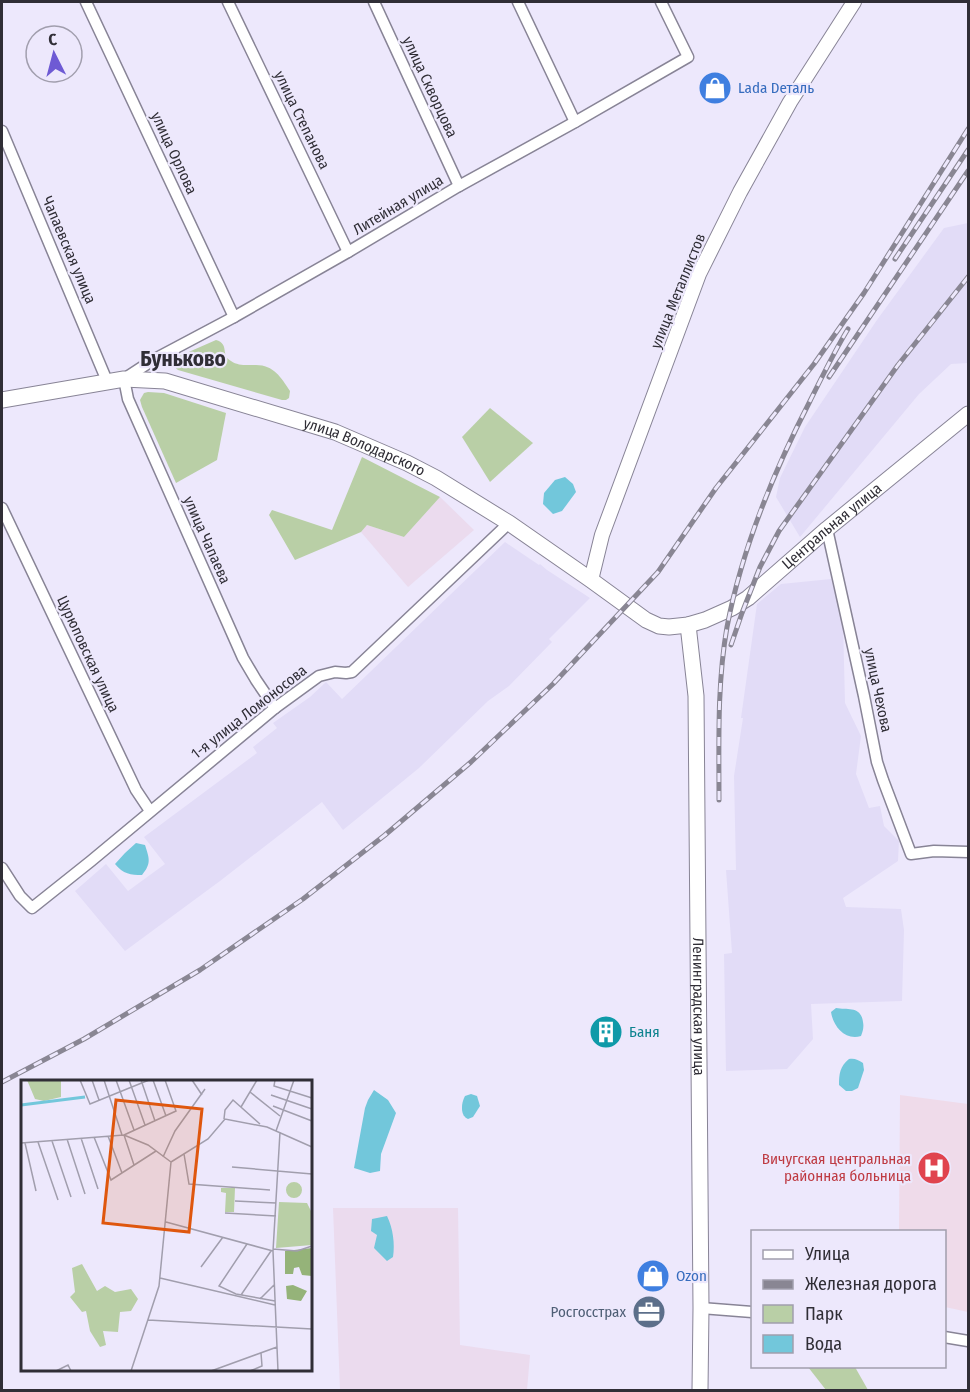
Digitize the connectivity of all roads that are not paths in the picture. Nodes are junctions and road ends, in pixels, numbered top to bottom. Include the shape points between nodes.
1 (86, 2) edge
2 (228, 2) edge
3 (374, 2) edge
4 (518, 2) edge
5 (661, 2) edge
6 (855, 2) edge
7 (575, 122) junction
8 (2, 131) edge
9 (459, 186) junction
10 (348, 252) junction
11 (234, 316) junction
12 (124, 379) junction
13 (107, 381) junction
14 (2, 400) edge
15 (969, 414) edge
16 (2, 508) edge
17 (509, 524) junction
18 (827, 529) junction
19 (591, 580) junction
20 (688, 625) junction
21 (275, 708) junction
22 (150, 812) junction
23 (969, 852) edge
24 (2, 868) edge
25 (701, 1308) junction
26 (751, 1312) edge
27 (946, 1337) edge
28 (969, 1341) edge
29 (700, 1390) edge

1 - 11 street, улица Орлова
2 - 10 street, улица Степанова
3 - 9 street, улица Скворцова
4 - 7 street
5 - 7 street, Литейная улица via 688,57
6 - 19 street, улица Металлистов via 790,102 699,274 602,535
7 - 9 street, Литейная улица
8 - 13 street, Чапаевская улица
9 - 10 street, Литейная улица
10 - 11 street, Литейная улица
11 - 12 street, Литейная улица
12 - 13 main road, улица Володарского
12 - 17 main road, улица Володарского via 165,381 335,432 436,478
12 - 21 street, улица Чапаева via 128,399 243,658
13 - 14 main road, улица Володарского
15 - 18 main road, Центральная улица
16 - 22 street, Цурюповская улица
17 - 19 main road, улица Володарского
17 - 21 street, 1-я улица Ломоносова via 352,672 319,676
18 - 20 main road, Центральная улица via 748,598
18 - 23 street, улица Чехова via 877,762 911,854
19 - 20 main road, улица Володарского via 646,620 659,626
20 - 25 main road, Ленинградская улица via 696,703
21 - 22 street, 1-я улица Ломоносова
22 - 24 street, 1-я улица Ломоносова via 32,908
25 - 26 street
25 - 29 main road, Ленинградская улица
27 - 28 street

